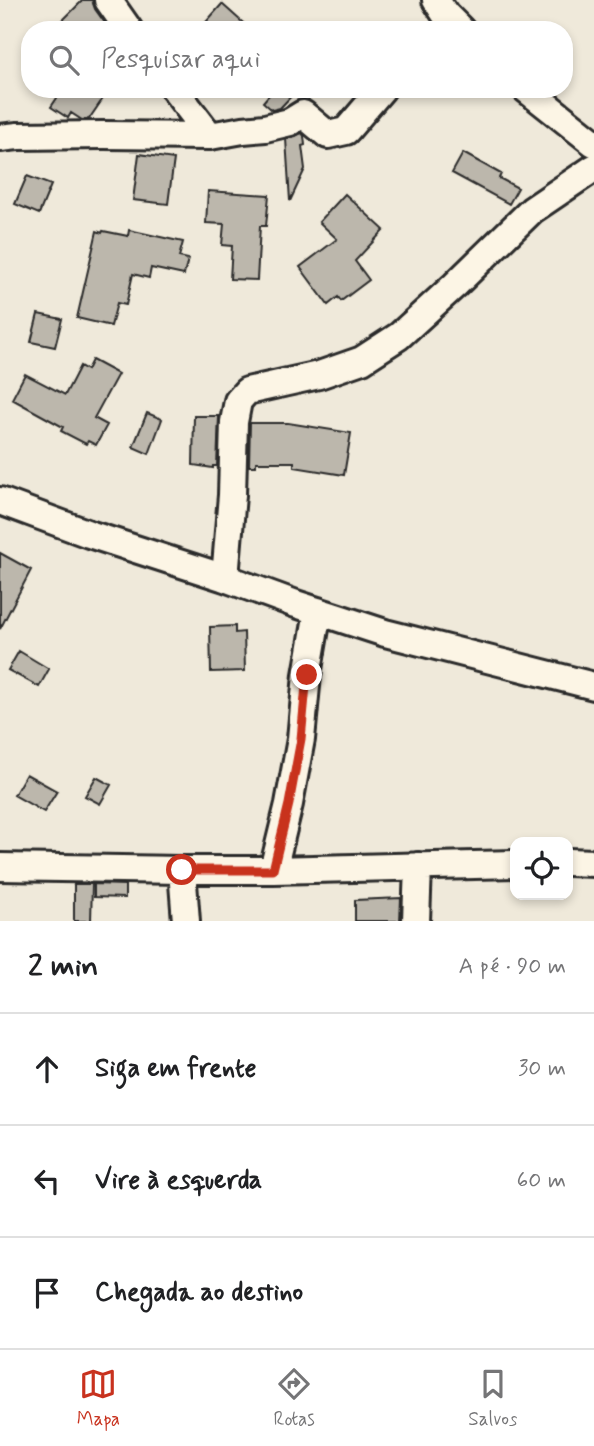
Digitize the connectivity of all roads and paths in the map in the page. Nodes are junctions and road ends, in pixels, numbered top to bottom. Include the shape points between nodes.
1 (108, 0) edge
2 (123, 21) edge
3 (181, 98) edge
4 (374, 98) edge
5 (537, 98) edge
6 (210, 136) junction
7 (0, 138) edge
8 (594, 143) edge
9 (594, 167) edge
10 (0, 501) edge
11 (225, 578) junction
12 (318, 611) junction
13 (594, 686) edge
14 (573, 862) edge
15 (594, 863) edge
16 (510, 864) edge
17 (418, 866) junction
18 (0, 867) edge
19 (182, 870) junction
20 (273, 870) junction
21 (186, 921) edge
22 (416, 921) edge

1 - 2 street
3 - 6 street
4 - 6 street via 346,131 328,135 303,114 265,128
5 - 8 street
6 - 7 street
9 - 11 street via 532,210 399,336 362,360 247,391 238,401
10 - 11 street
11 - 12 street
12 - 13 street
12 - 20 street via 301,739
14 - 15 street
16 - 17 street
17 - 20 street
17 - 22 street
18 - 19 street
19 - 20 street
19 - 21 street

